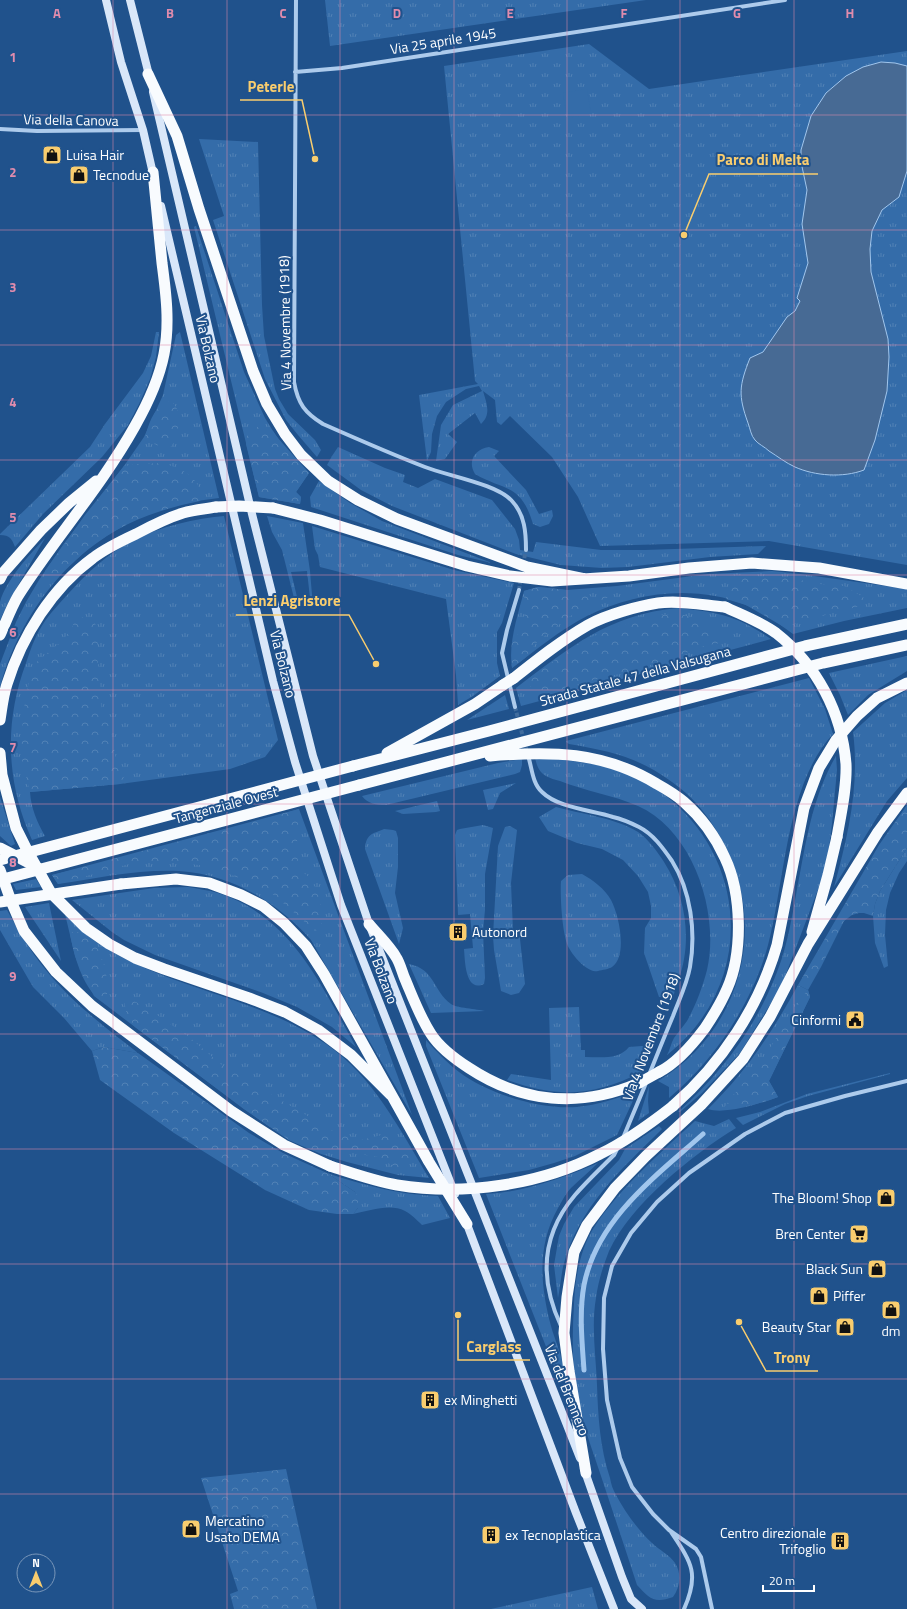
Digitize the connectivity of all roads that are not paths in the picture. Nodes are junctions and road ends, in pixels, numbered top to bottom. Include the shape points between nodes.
1 (106, 0) edge
2 (130, 0) edge
3 (296, 0) edge
4 (785, 0) edge
5 (295, 72) junction
6 (148, 74) junction
7 (0, 128) edge
8 (142, 130) junction
9 (152, 172) junction
10 (107, 472) junction
11 (526, 550) tunnel mouth
12 (0, 579) edge
13 (585, 579) junction
14 (907, 584) edge
15 (518, 590) tunnel mouth
16 (907, 624) edge
17 (0, 635) edge
18 (907, 645) edge
19 (907, 683) edge
20 (515, 707) tunnel mouth
21 (0, 720) edge
22 (0, 753) edge
23 (459, 759) junction
24 (529, 759) dead end
25 (372, 761) junction
26 (907, 793) edge
27 (0, 848) edge
28 (0, 860) edge
29 (36, 868) junction
30 (0, 870) edge
31 (0, 880) edge
32 (0, 902) edge
33 (369, 924) junction
34 (808, 944) junction
35 (907, 1081) edge
36 (391, 1095) junction
37 (470, 1178) joint
38 (467, 1224) junction
39 (564, 1333) junction
40 (586, 1473) junction
41 (669, 1530) junction
42 (614, 1609) edge
43 (642, 1609) edge
44 (684, 1609) edge
45 (712, 1609) edge

1 - 8 main road, Via Bolzano via 121,62
2 - 6 main road, Via Bolzano
3 - 5 street, Via 4 Novembre (1918)
4 - 5 street, Via 25 aprile 1945 via 342,68
5 - 11 street, Via 4 Novembre (1918) via 293,301 296,394 311,417 323,424 426,468 498,491 512,500 525,527
6 - 13 highway via 177,136 253,372 267,404 301,455 328,481 358,500 397,519 527,567
6 - 33 main road, Via Bolzano via 301,712 313,756
7 - 8 street, Via della Canova via 37,131
8 - 9 main road, Via Bolzano
9 - 10 highway via 166,291 167,333 158,378 150,398
9 - 38 main road, Via Bolzano via 294,762 341,905
10 - 12 highway via 69,503
10 - 17 highway via 17,597
13 - 14 highway via 752,563 819,568
13 - 21 highway, bridge via 552,581 510,576 467,566 273,508 216,507 184,513 150,526 120,542 93,558 70,578 46,606 24,642 6,686
15 - 20 street via 502,653
16 - 25 highway, Strada Statale 47 della Valsugana via 805,646
18 - 23 highway via 823,663
19 - 30 highway, bridge via 877,698 857,716 836,740 819,768 804,808 771,965 738,1033 688,1093 648,1126 579,1164 540,1177 507,1184 428,1189 396,1185 330,1166 284,1145 231,1111 92,1006 56,972 24,931
22 - 29 highway via 2,775 16,828
23 - 31 highway, Tangenziale Ovest, bridge
23 - 33 highway, bridge via 530,752 612,762 646,777 684,802 705,826 725,858 735,895 738,936 735,963 728,988 715,1014 698,1038 675,1060 639,1083 607,1094 582,1098 540,1098 512,1090 482,1077 454,1058 431,1035 417,1010 396,957
24 - 39 street, Via 4 Novembre (1918) via 536,784 546,796 613,817 652,835 678,871 685,888 692,941 690,968 682,994 623,1138 614,1155 575,1195 553,1230 547,1250 546,1276 554,1311
25 - 28 highway, Tangenziale Ovest, bridge
25 - 34 highway, bridge via 475,704 590,624 659,603 725,607 751,618 776,633 797,653 826,694 839,723 846,766 843,802 828,875
26 - 34 highway via 878,832
27 - 29 highway
29 - 36 highway via 51,893 86,928 109,944 134,958 285,1012 318,1030 351,1055
32 - 36 highway, bridge via 121,884 176,879 209,883 241,895 263,906 306,946
33 - 37 main road, Via Bolzano
34 - 39 highway via 770,1017 743,1059 615,1188 587,1225 574,1252
35 - 41 street via 785,1113 745,1134 689,1173 657,1202 631,1233 612,1266 604,1298 603,1349 607,1400 616,1443 632,1488
36 - 38 highway via 428,1162
37 - 40 main road, Via del Brennero
38 - 42 main road
39 - 40 highway
40 - 43 main road, Via del Brennero via 622,1577 631,1598
41 - 44 street via 691,1565 691,1588
41 - 45 street via 689,1543 701,1557

